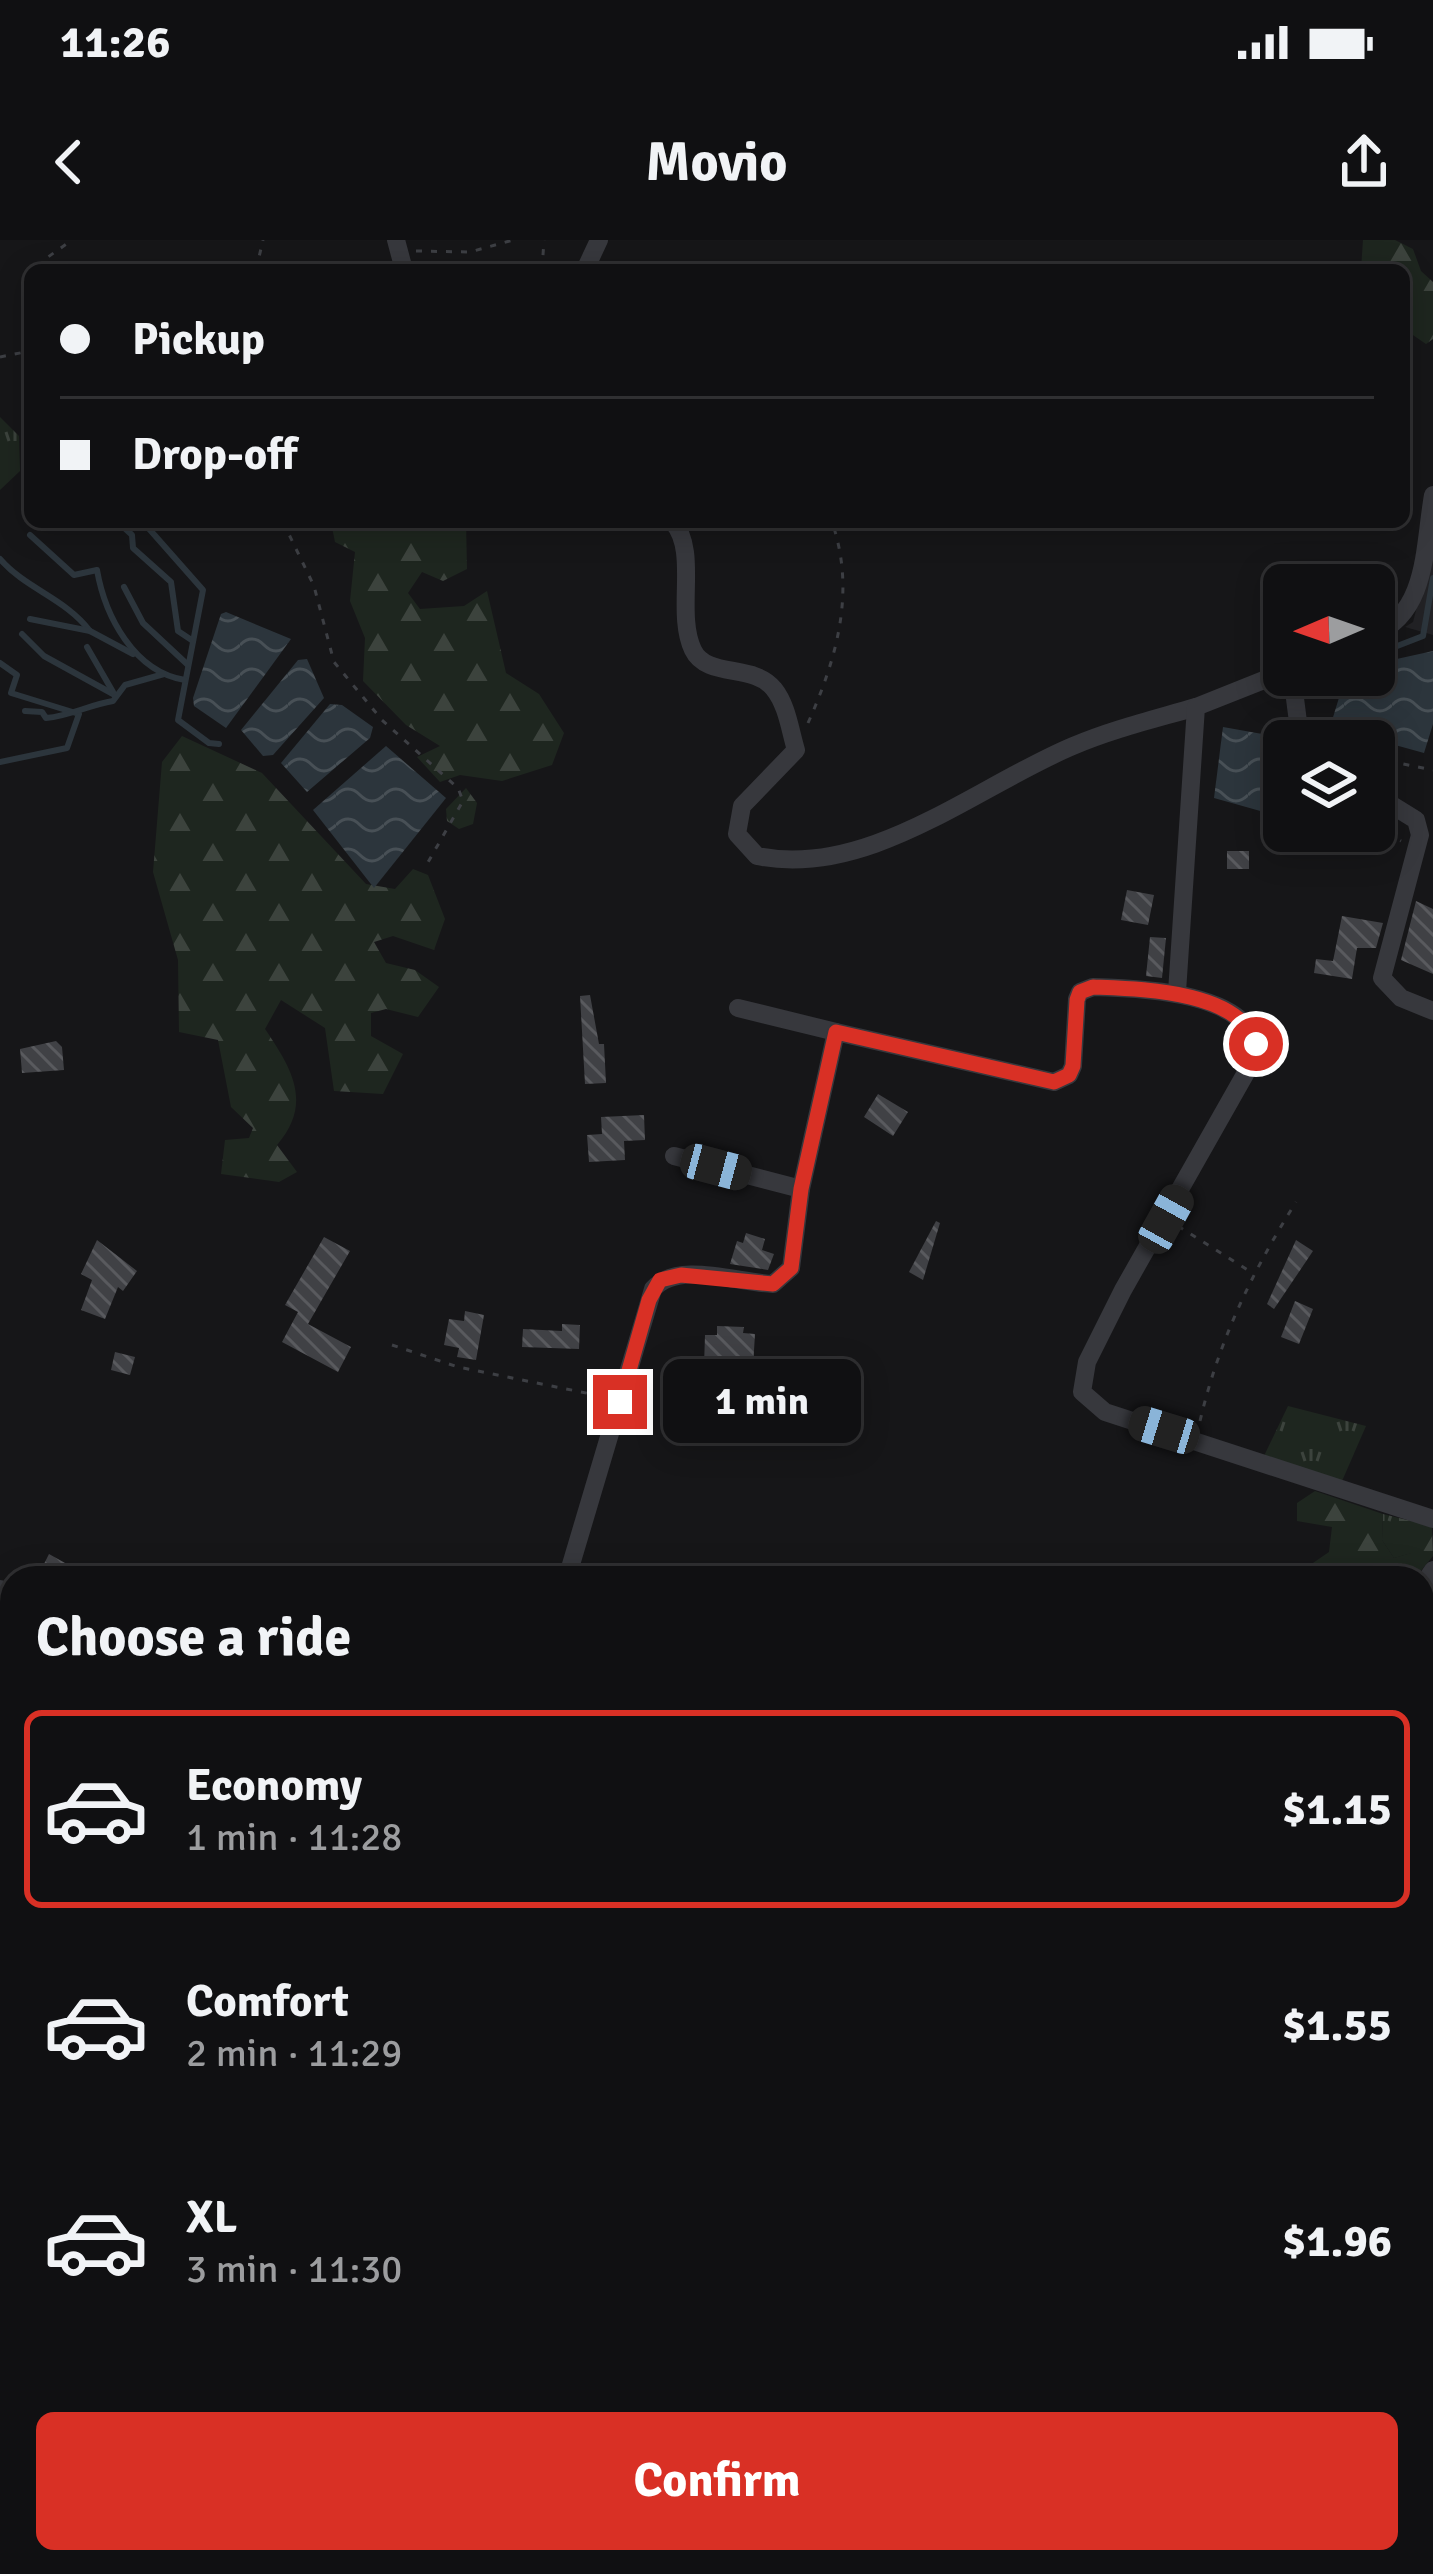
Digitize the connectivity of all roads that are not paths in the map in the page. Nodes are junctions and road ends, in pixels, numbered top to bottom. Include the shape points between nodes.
1 (1433, 495) edge
2 (678, 528) edge
3 (1395, 625) edge
4 (1263, 682) edge
5 (1196, 707) junction
6 (1395, 807) edge
7 (1177, 992) junction
8 (738, 1008) dead end
9 (1433, 1011) edge
10 (836, 1032) junction
11 (674, 1156) dead end
12 (801, 1189) junction
13 (1433, 1519) edge
14 (571, 1566) edge

1 - 3 street via 1411,608
2 - 5 street via 694,651 768,682 796,750 742,806 737,834 757,856 855,848 1078,744
4 - 5 street
5 - 7 street
6 - 9 street via 1416,820 1419,850 1382,978 1400,998
7 - 10 street via 1080,992 1073,1066 1054,1082
7 - 13 street via 1238,1018 1253,1034 1256,1054 1087,1362 1082,1393 1105,1412
8 - 10 street
10 - 12 street
11 - 12 street
12 - 14 street via 783,1279 681,1275 652,1289

